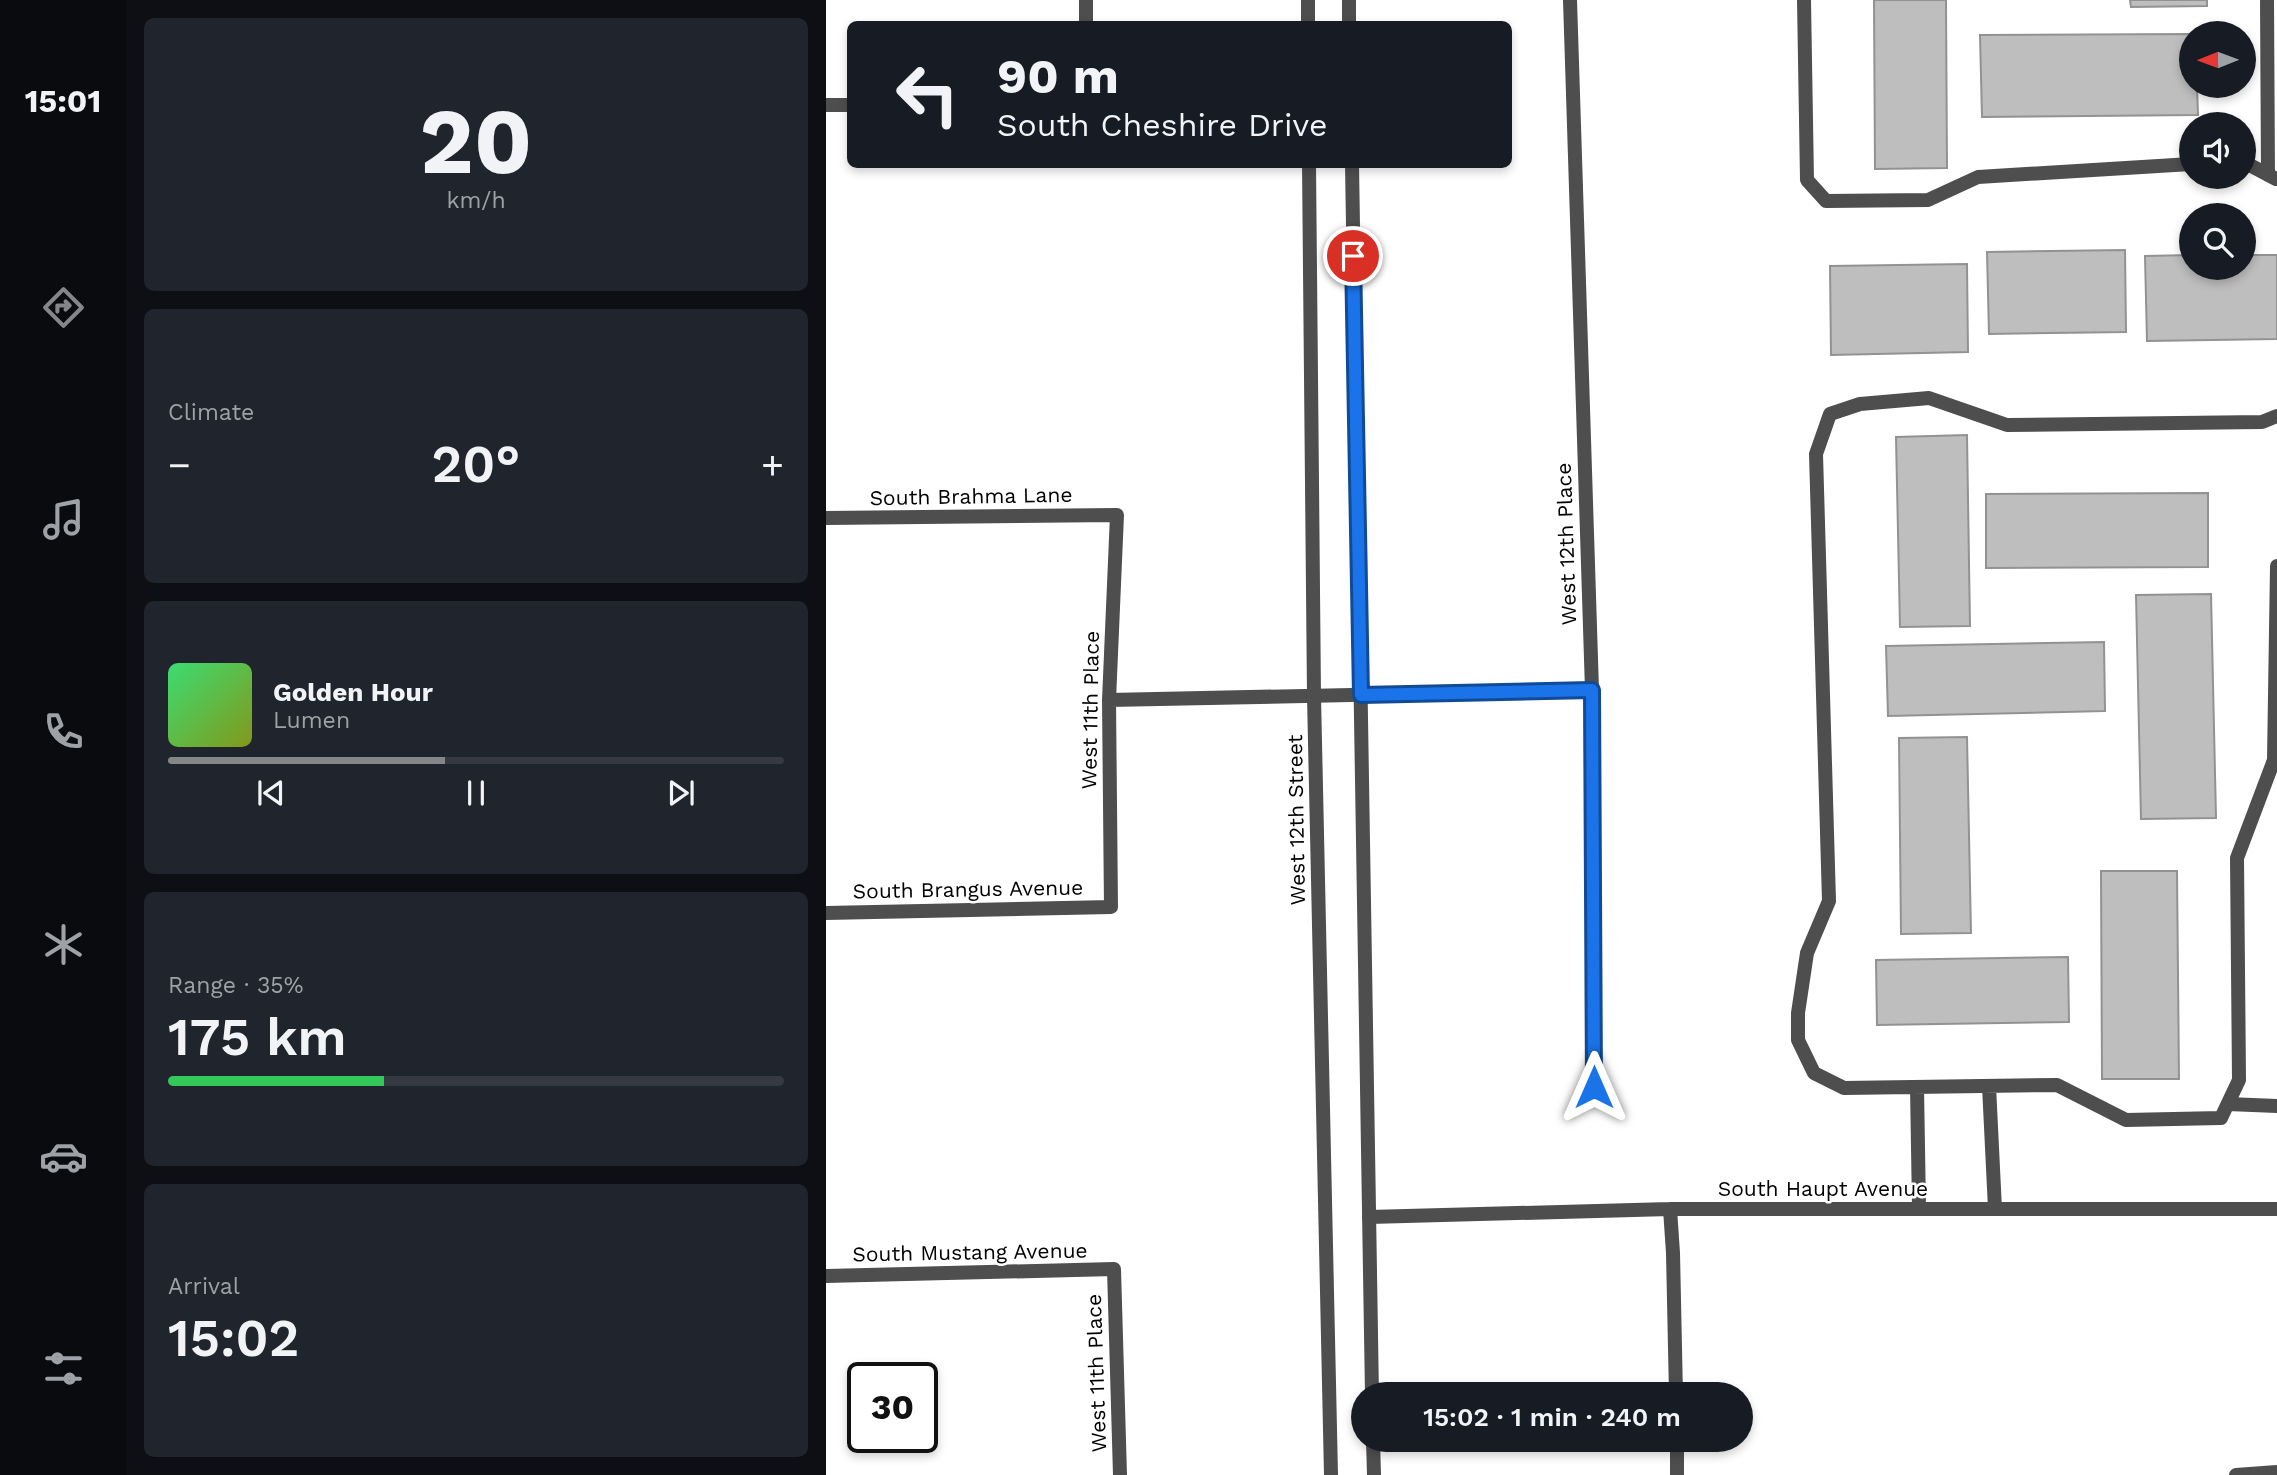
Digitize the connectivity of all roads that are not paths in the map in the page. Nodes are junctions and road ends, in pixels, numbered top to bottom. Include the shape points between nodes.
1 (1086, 0) edge
2 (1308, 0) edge
3 (1349, 0) edge
4 (1570, 0) edge
5 (1804, 0) edge
6 (2267, 0) edge
7 (1086, 21) edge
8 (1308, 21) edge
9 (1349, 21) edge
10 (826, 105) edge
11 (847, 105) edge
12 (2179, 165) edge
13 (1309, 168) edge
14 (1352, 168) edge
15 (2256, 169) edge
16 (2273, 178) edge
17 (2277, 415) edge
18 (1117, 515) joint
19 (826, 518) edge
20 (2277, 566) edge
21 (1592, 690) junction
22 (1361, 695) junction
23 (1314, 696) junction
24 (1109, 700) junction
25 (1111, 906) joint
26 (826, 913) edge
27 (1989, 1086) junction
28 (1594, 1087) dead end
29 (1917, 1087) junction
30 (2228, 1104) junction
31 (2277, 1106) edge
32 (1919, 1208) junction
33 (1670, 1209) junction
34 (1995, 1209) junction
35 (2277, 1209) edge
36 (1369, 1217) junction
37 (1114, 1269) joint
38 (826, 1276) edge
39 (1372, 1382) edge
40 (1676, 1382) edge
41 (1373, 1452) edge
42 (1677, 1452) edge
43 (2277, 1472) edge
44 (1120, 1475) edge
45 (1331, 1475) edge
46 (1374, 1475) edge
47 (1677, 1475) edge
48 (2236, 1475) edge

1 - 7 street
2 - 8 street
3 - 9 street
4 - 21 street, West 12th Place
5 - 12 street via 1807,180 1826,201 1928,200 1978,177
6 - 16 street
10 - 11 street
13 - 23 street, West 12th Street
14 - 22 street
15 - 16 street
17 - 29 street via 2262,422 2007,425 1930,398 1860,404 1830,414 1816,454 1829,901 1807,953 1798,1040 1814,1073 1844,1088
18 - 19 street, South Brahma Lane
18 - 24 street, West 11th Place
20 - 30 street via 2274,760 2237,858 2239,1080
21 - 22 street
21 - 28 street, West 12th Place
22 - 23 street
22 - 36 street
23 - 24 street
23 - 45 street, West 12th Street
24 - 25 street, West 11th Place
25 - 26 street, South Brangus Avenue
27 - 29 street
27 - 30 street via 2057,1085 2126,1120 2221,1118
27 - 34 street
29 - 32 street
30 - 31 street
32 - 33 street, South Haupt Avenue
32 - 34 street, South Haupt Avenue
33 - 36 street, South Haupt Avenue
33 - 40 street
34 - 35 street, South Haupt Avenue
36 - 39 street
37 - 38 street, South Mustang Avenue
37 - 44 street, West 11th Place
41 - 46 street
42 - 47 street
43 - 48 street

